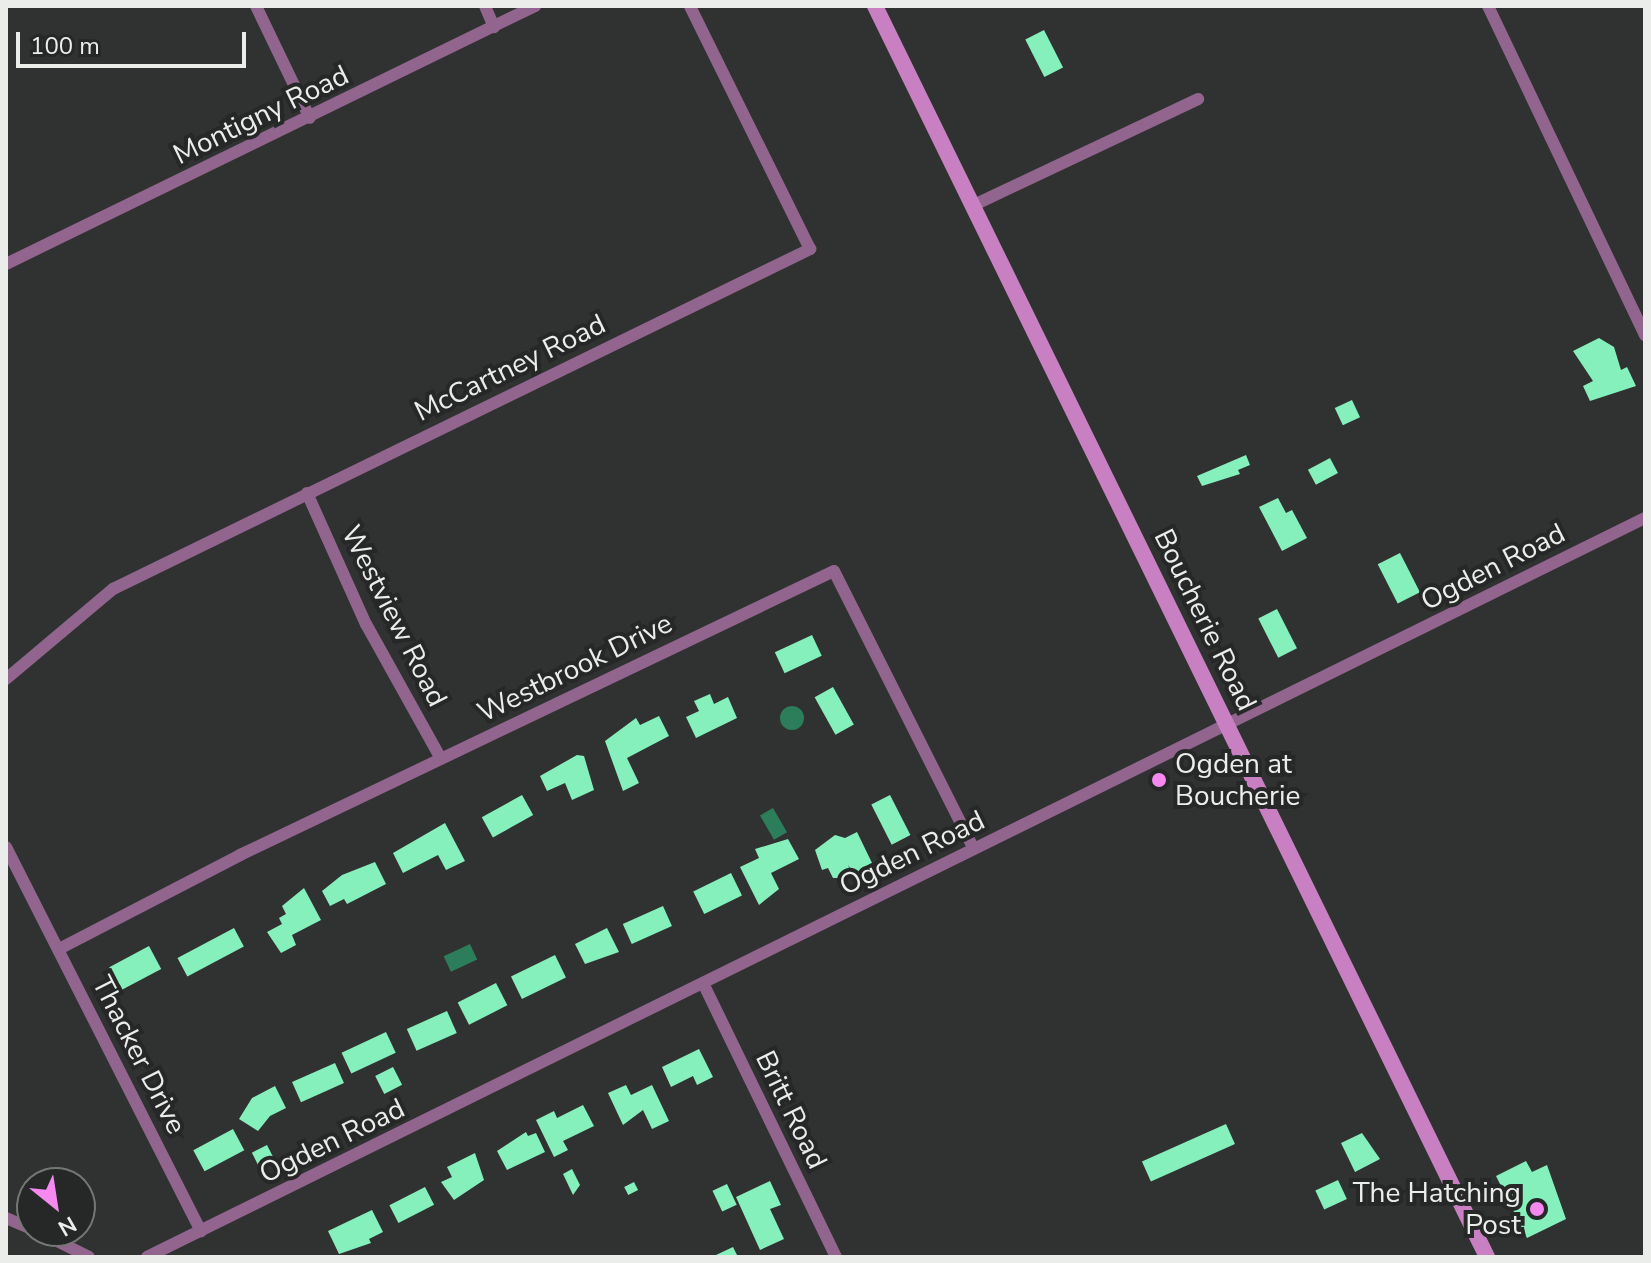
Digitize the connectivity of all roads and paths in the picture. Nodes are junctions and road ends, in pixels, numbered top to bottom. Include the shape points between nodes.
1 (256, 6) edge
2 (485, 6) edge
3 (535, 6) edge
4 (690, 6) edge
5 (875, 6) edge
6 (1488, 6) edge
7 (494, 27) junction
8 (1198, 99) dead end
9 (310, 118) junction
10 (974, 205) junction
11 (6, 264) edge
12 (1645, 335) edge
13 (307, 493) junction
14 (1645, 518) edge
15 (6, 679) edge
16 (1228, 727) junction
17 (441, 759) junction
18 (6, 847) edge
19 (974, 849) junction
20 (59, 949) junction
21 (703, 983) junction
22 (201, 1231) junction
23 (69, 1247) edge
24 (89, 1257) edge
25 (147, 1257) edge
26 (836, 1257) edge
27 (1487, 1257) edge

1 - 9 street
2 - 7 street
3 - 7 street, Montigny Road
4 - 13 street, McCartney Road via 810,249
5 - 10 main road, Boucherie Road
6 - 12 street
7 - 9 street, Montigny Road
8 - 10 street
9 - 11 street, Montigny Road
10 - 16 main road, Boucherie Road
13 - 15 street, McCartney Road via 113,589
13 - 17 street, Westview Road via 366,624
14 - 16 street, Ogden Road
16 - 19 street, Ogden Road
16 - 27 main road, Boucherie Road
17 - 19 street, Westbrook Drive via 834,571
17 - 20 street, Westbrook Drive
18 - 20 street, Thacker Drive
19 - 21 street, Ogden Road
20 - 22 street, Thacker Drive
21 - 22 street, Ogden Road
21 - 26 street, Britt Road
22 - 25 street
23 - 24 street

